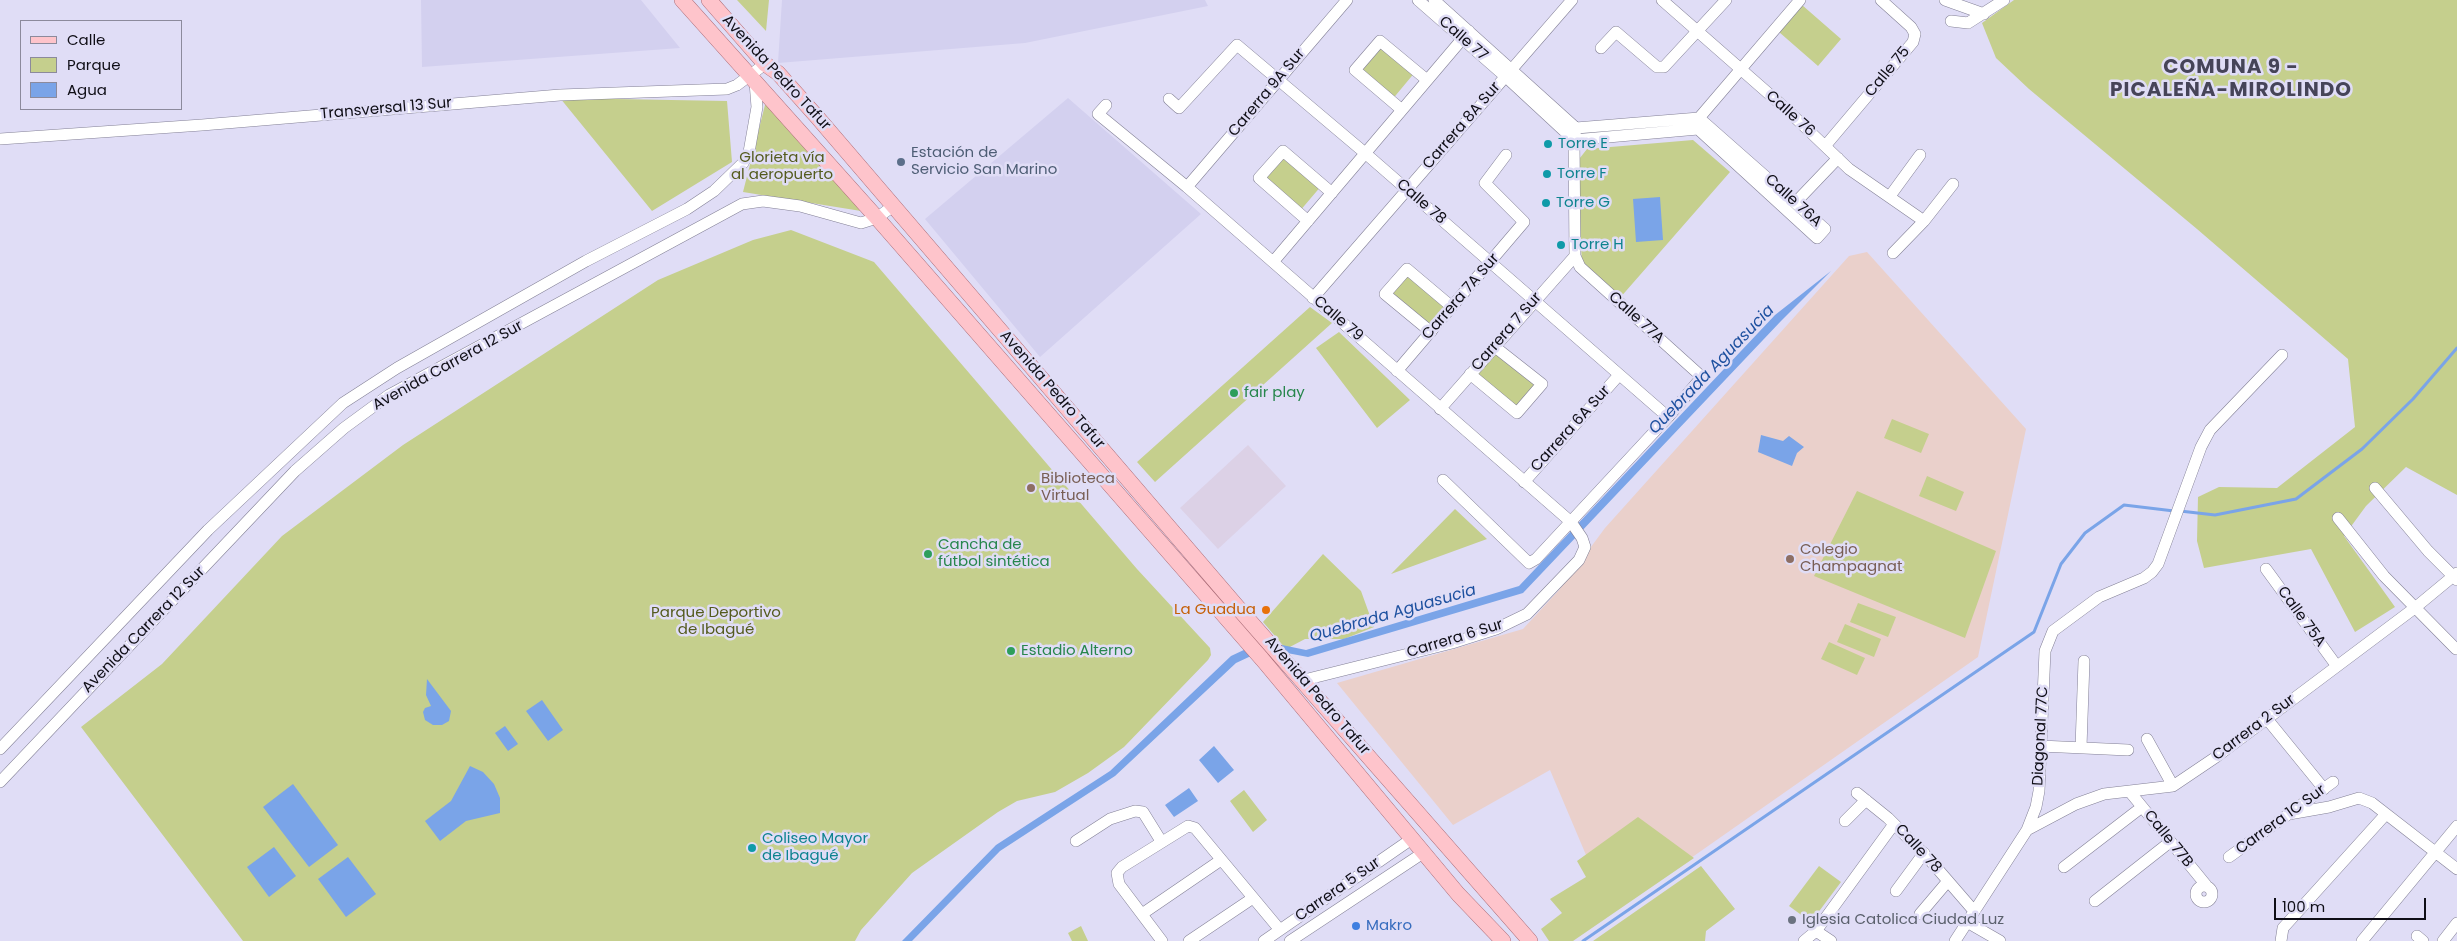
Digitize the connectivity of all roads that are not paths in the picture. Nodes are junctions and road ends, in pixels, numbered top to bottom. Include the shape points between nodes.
1 (682, 0) edge
2 (709, 0) edge
3 (1347, 0) edge
4 (1418, 0) edge
5 (1434, 0) edge
6 (1572, 0) edge
7 (1662, 0) edge
8 (1726, 0) edge
9 (1800, 0) edge
10 (1880, 0) edge
11 (1945, 0) edge
12 (2004, 0) edge
13 (1984, 14) junction
14 (1951, 21) dead end
15 (1697, 31) junction
16 (1466, 35) junction
17 (1601, 48) dead end
18 (764, 64) junction
19 (1740, 70) junction
20 (1509, 73) junction
21 (753, 79) junction
22 (1279, 80) junction
23 (1427, 80) junction
24 (1169, 99) dead end
25 (1106, 105) dead end
26 (1402, 110) junction
27 (1699, 123) junction
28 (1576, 128) junction
29 (0, 139) edge
30 (1574, 140) junction
31 (1826, 145) junction
32 (1365, 153) junction
33 (1506, 155) dead end
34 (1920, 155) dead end
35 (1838, 158) junction
36 (1953, 184) dead end
37 (1187, 187) junction
38 (1407, 190) junction
39 (1332, 192) junction
40 (1776, 192) junction
41 (1890, 196) junction
42 (1796, 202) junction
43 (893, 206) junction
44 (877, 218) junction
45 (1308, 220) junction
46 (1924, 221) junction
47 (1894, 253) dead end
48 (1575, 256) junction
49 (1273, 262) junction
50 (1490, 263) junction
51 (1313, 298) junction
52 (1534, 301) junction
53 (1452, 307) junction
54 (1430, 332) junction
55 (1495, 346) junction
56 (2282, 354) dead end
57 (1397, 371) junction
58 (1470, 374) junction
59 (1619, 375) junction
60 (1440, 409) junction
61 (1668, 418) junction
62 (1442, 480) dead end
63 (1524, 482) junction
64 (2375, 488) dead end
65 (2338, 518) dead end
66 (1573, 525) junction
67 (2266, 569) dead end
68 (2456, 576) edge
69 (2416, 607) junction
70 (2456, 649) dead end
71 (2084, 661) dead end
72 (2336, 665) junction
73 (1304, 680) junction
74 (2267, 719) junction
75 (2147, 739) dead end
76 (2040, 746) junction
77 (2082, 747) junction
78 (0, 749) edge
79 (2128, 750) dead end
80 (0, 782) edge
81 (2173, 786) junction
82 (2130, 792) junction
83 (2142, 807) junction
84 (2290, 814) junction
85 (2386, 814) junction
86 (1846, 821) dead end
87 (1894, 824) junction
88 (2457, 826) edge
89 (2027, 830) junction
90 (1412, 838) junction
91 (1161, 841) junction
92 (1076, 842) dead end
93 (2170, 842) junction
94 (2436, 852) junction
95 (1423, 853) junction
96 (1924, 854) junction
97 (2229, 857) dead end
98 (1221, 860) junction
99 (2064, 867) dead end
100 (2457, 869) edge
101 (1948, 881) junction
102 (1896, 891) dead end
103 (1253, 898) junction
104 (2095, 901) dead end
105 (2209, 906) dead end
106 (1974, 911) junction
107 (1142, 914) junction
108 (1920, 914) dead end
109 (1968, 922) junction
110 (2457, 923) edge
111 (1280, 930) junction
112 (1816, 931) junction
113 (2280, 939) edge
114 (2364, 940) edge
115 (1162, 941) edge
116 (1189, 941) edge
117 (1264, 941) edge
118 (1290, 941) edge
119 (1502, 941) edge
120 (1530, 941) edge
121 (1804, 941) edge
122 (1831, 941) edge
123 (1955, 941) edge
124 (2000, 941) edge
125 (2443, 941) edge

1 - 21 main road, Avenida Pedro Tafur
2 - 18 main road, Avenida Pedro Tafur
3 - 22 street, Carerra 9A Sur
4 - 16 street, Calle 77
5 - 16 street, Calle 77
6 - 20 street, Carrera 8A Sur
7 - 15 street, Calle 76
8 - 15 street
9 - 19 street
10 - 31 street, Calle 75 via 1911,27 1915,34 1913,42
11 - 13 street
12 - 13 street
13 - 14 street via 1968,23
15 - 17 street via 1664,67 1657,67 1616,32
15 - 19 street, Calle 76
16 - 20 street, Calle 77
16 - 23 street
18 - 21 street, Transversal 13 Sur
18 - 43 main road, Avenida Pedro Tafur via 784,81
19 - 27 street
19 - 31 street, Calle 76
20 - 28 street, Calle 77
20 - 30 street, Calle 77
20 - 38 street, Carrera 8A Sur
21 - 29 street, Transversal 13 Sur via 727,89 560,95
21 - 44 main road, Avenida Pedro Tafur
21 - 78 street, Avenida Carrera 12 Sur via 757,107 749,152 743,163 714,191 687,209 586,261 397,368 342,403 208,530
22 - 24 street, Calle 78 via 1237,45 1179,108
22 - 32 street, Calle 78
22 - 37 street, Carerra 9A Sur
23 - 26 street
23 - 26 street via 1380,41 1355,70
25 - 37 street, Calle 79 via 1098,114
26 - 32 street
27 - 28 street
27 - 30 street
27 - 40 street, Calle 76A
28 - 30 street
30 - 48 street
31 - 35 street, Calle 76
32 - 38 street, Calle 78
32 - 39 street
33 - 50 street, Carrera 7A Sur via 1485,183 1524,222
34 - 41 street
35 - 41 street, Calle 76
35 - 42 street
36 - 46 street
37 - 49 street, Calle 79
38 - 50 street, Calle 78
38 - 51 street, Carrera 8A Sur
39 - 45 street
39 - 45 street via 1283,151 1259,178
40 - 42 street, Calle 76A
40 - 42 street, Calle 76A via 1818,238 1825,229
41 - 46 street, Calle 76
43 - 44 street, Avenida Carrera 12 Sur
43 - 73 main road, Avenida Pedro Tafur
44 - 80 street, Avenida Carrera 12 Sur via 860,223 800,206 763,200 742,204 389,396 344,428 296,471
44 - 90 main road, Avenida Pedro Tafur via 1262,659
45 - 49 street
46 - 47 street
48 - 52 street, Carrera 7 Sur
48 - 61 street, Calle 77A via 1580,267 1702,377
49 - 51 street, Calle 79
50 - 52 street, Calle 78
50 - 53 street, Carrera 7A Sur
51 - 57 street, Calle 79
52 - 55 street, Carrera 7 Sur
52 - 59 street, Calle 78
53 - 54 street, Carrera 7A Sur
53 - 54 street via 1407,269 1385,294
54 - 57 street, Carrera 7A Sur
55 - 58 street, Carrera 7 Sur
55 - 58 street via 1542,384 1517,413
56 - 76 street, Diagonal 77C via 2210,430 2158,564 2152,572 2099,597 2053,631 2045,651
57 - 60 street, Calle 79
58 - 60 street, Carrera 7 Sur
59 - 61 street, Calle 78
59 - 63 street, Carrera 6A Sur
60 - 63 street, Calle 79
61 - 66 street
62 - 66 street via 1529,563
63 - 66 street, Calle 79
64 - 68 street via 2428,551
65 - 69 street via 2384,576
66 - 73 street, Carrera 6 Sur via 1585,546 1579,560 1528,614 1496,629 1452,643
67 - 72 street, Calle 75A
68 - 69 street, Carrera 2 Sur
69 - 70 street
69 - 72 street, Carrera 2 Sur
71 - 77 street
72 - 74 street, Carrera 2 Sur
73 - 120 main road, Avenida Pedro Tafur
74 - 81 street, Carrera 2 Sur
74 - 84 street, Carrera 1C Sur via 2328,786
75 - 81 street
76 - 77 street
76 - 89 street, Diagonal 77C via 2039,790
77 - 79 street
81 - 82 street, Carrera 2 Sur
82 - 83 street, Calle 77B
82 - 89 street, Carrera 2 Sur via 2104,794 2076,804
83 - 93 street, Calle 77B
83 - 99 street
84 - 85 street via 2359,798
84 - 97 street, Carrera 1C Sur
85 - 94 street
85 - 113 street via 2283,928
86 - 87 street, Calle 78 via 1862,796
87 - 96 street, Calle 78
87 - 112 street
88 - 94 street
89 - 106 street, Diagonal 77C
90 - 95 main road, Avenida Pedro Tafur
90 - 111 street, Carrera 5 Sur
91 - 92 street via 1143,812 1135,811 1110,819
91 - 98 street via 1188,826 1195,828
91 - 107 street via 1117,873 1119,884
93 - 104 street
93 - 105 street, Calle 77B via 2213,893
94 - 100 street
94 - 114 street
95 - 118 street, Carrera 5 Sur
95 - 119 main road, Avenida Pedro Tafur
96 - 101 street, Calle 78
96 - 102 street
98 - 103 street
98 - 107 street
101 - 106 street, Calle 78
101 - 108 street
103 - 111 street
103 - 116 street
106 - 109 street, Diagonal 77C
107 - 115 street
109 - 123 street, Diagonal 77C
109 - 124 street
110 - 125 street
111 - 117 street, Carrera 5 Sur
112 - 121 street
112 - 122 street

